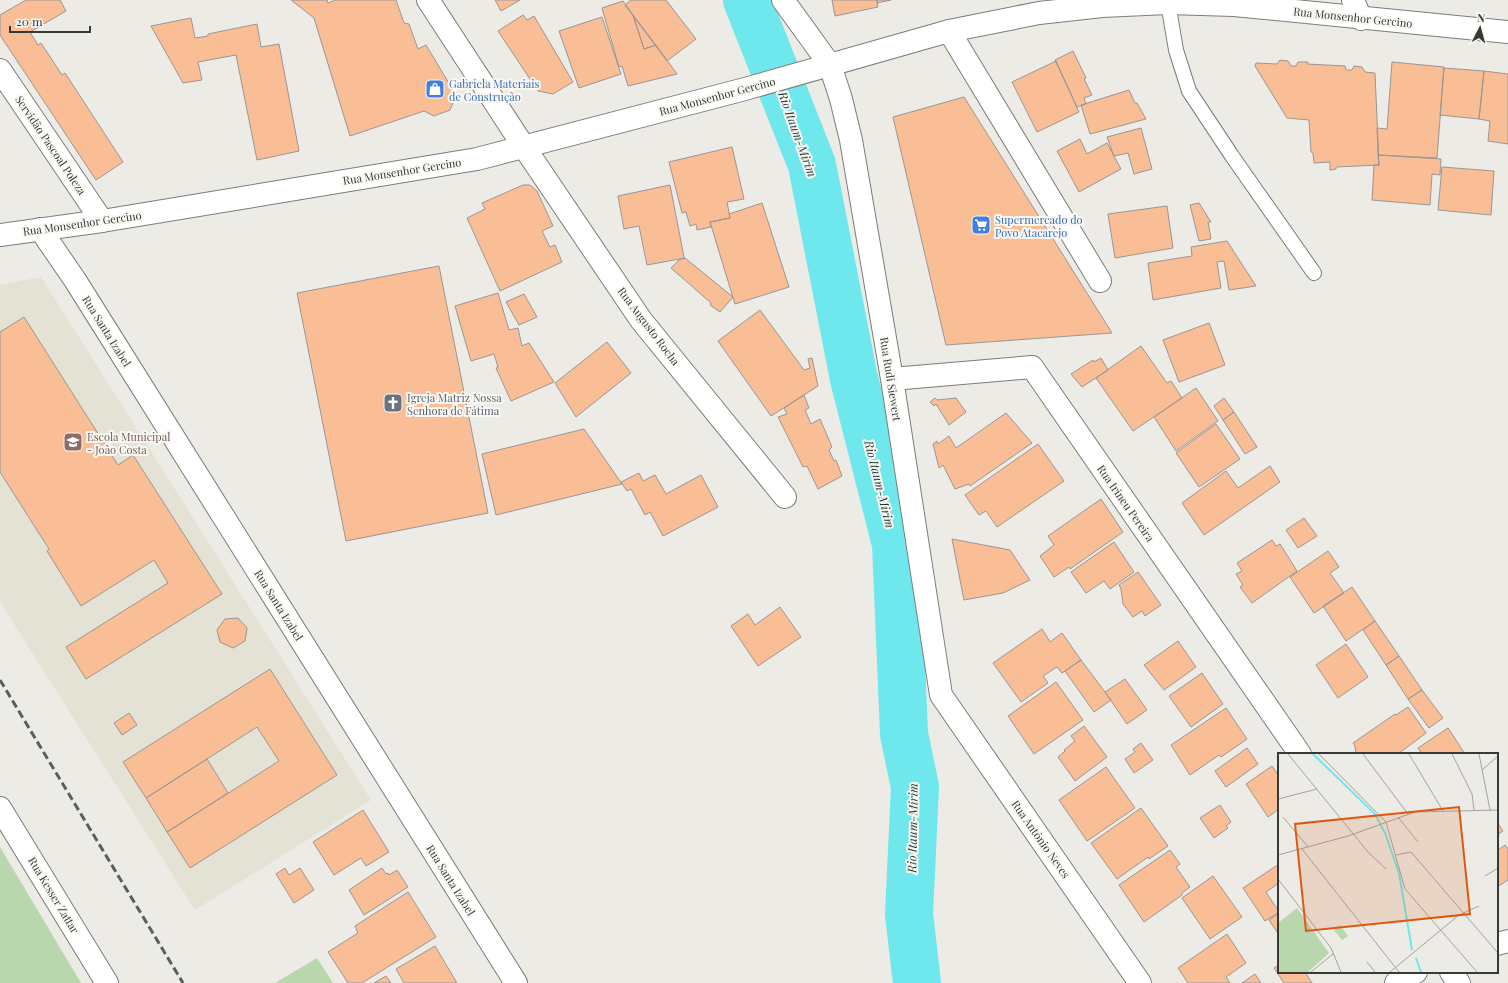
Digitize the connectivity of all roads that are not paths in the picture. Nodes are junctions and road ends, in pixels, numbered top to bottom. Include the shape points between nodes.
1 (428, 0) edge
2 (783, 0) edge
3 (1168, 3) junction
4 (1034, 7) edge
5 (1357, 9) edge
6 (949, 31) junction
7 (1508, 32) edge
8 (820, 68) junction
9 (0, 70) edge
10 (524, 147) junction
11 (102, 221) junction
12 (40, 229) junction
13 (0, 235) edge
14 (1314, 273) dead end
15 (1100, 281) dead end
16 (892, 379) junction
17 (785, 497) dead end
18 (941, 695) joint
19 (1299, 753) edge
20 (0, 808) edge
21 (1508, 941) edge
22 (1498, 944) edge
23 (1414, 973) edge
24 (1452, 973) edge
25 (107, 983) edge
26 (516, 983) edge
27 (1140, 983) edge
28 (1396, 983) edge
29 (1459, 983) edge

1 - 10 street, Rua Augusto Rocha
2 - 8 street, Rua Rudi Siewert
3 - 4 street, Rua Monsenhor Gercino
3 - 5 street, Rua Monsenhor Gercino
3 - 14 lane via 1176,50 1189,91
4 - 6 street, Rua Monsenhor Gercino
5 - 7 street, Rua Monsenhor Gercino
6 - 8 street, Rua Monsenhor Gercino
6 - 15 street
8 - 10 street, Rua Monsenhor Gercino
8 - 16 street, Rua Rudi Siewert via 841,99 851,140
9 - 11 street, Servidão Pascoal Poleza
10 - 11 street, Rua Monsenhor Gercino via 477,159
10 - 17 street, Rua Augusto Rocha via 641,320
11 - 12 street, Rua Monsenhor Gercino
12 - 13 street, Rua Monsenhor Gercino
12 - 26 street, Rua Santa Izabel via 75,280
16 - 18 street, Rua Rudi Siewert
16 - 19 street, Rua Irineu Pereira via 1032,367
18 - 27 street, Rua Antônio Neves
20 - 25 street, Rua Kesser Zattar
21 - 22 street
23 - 28 street
24 - 29 street

